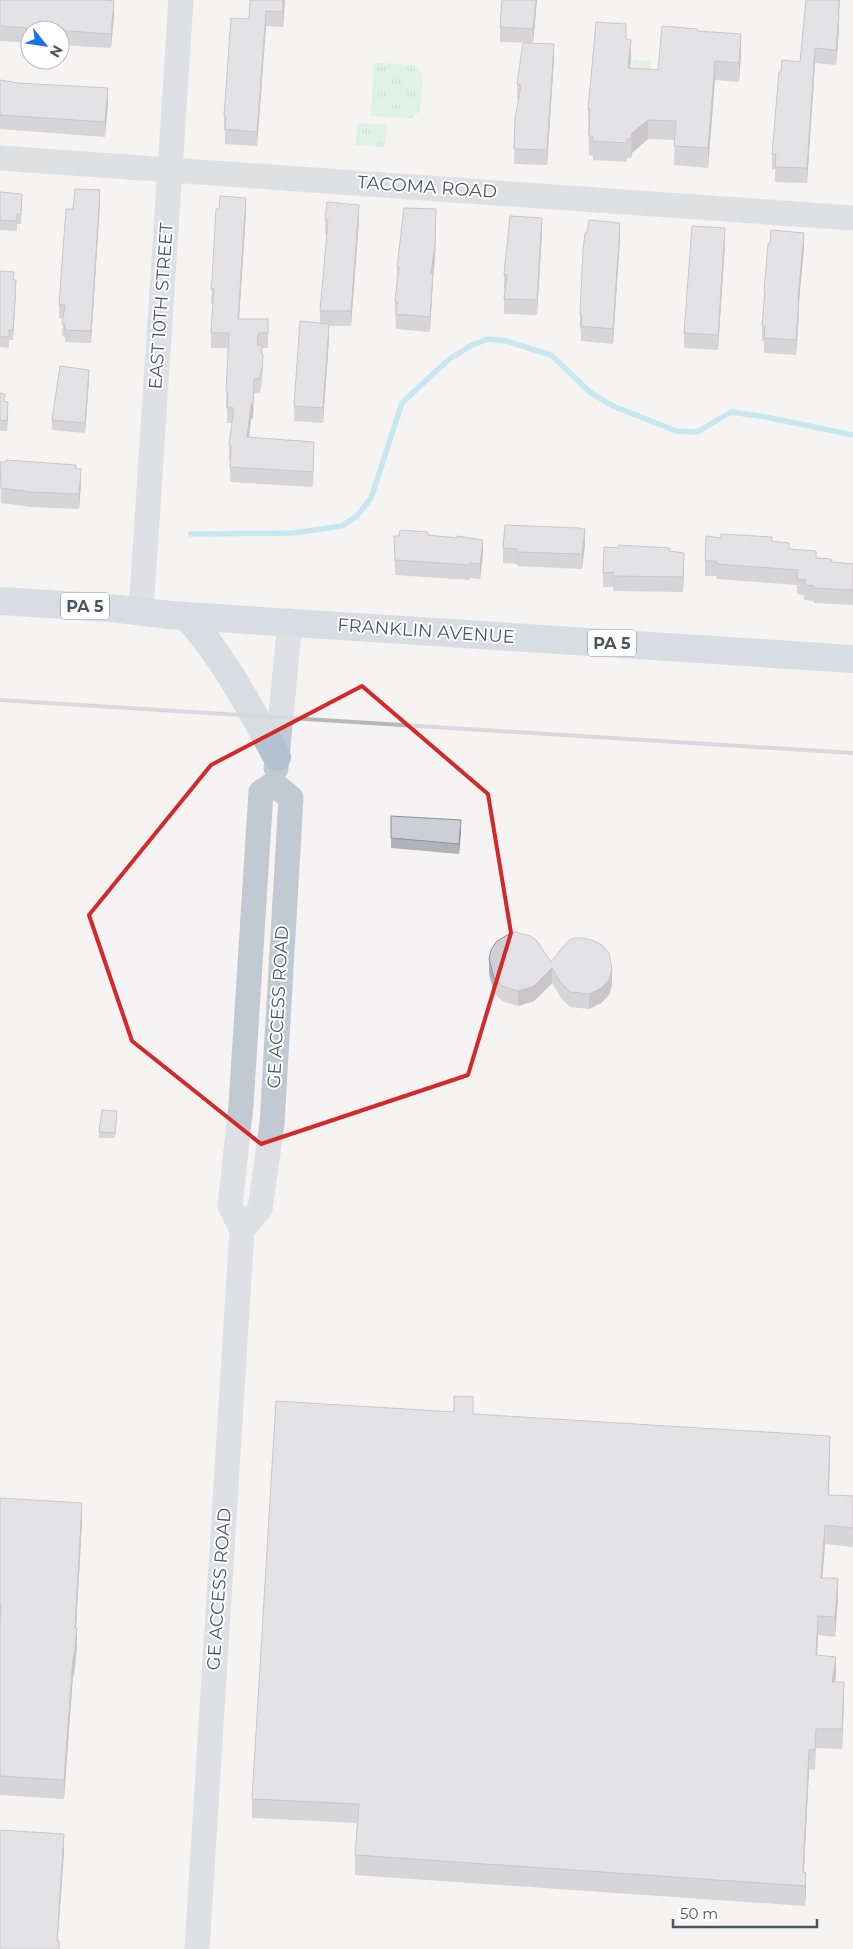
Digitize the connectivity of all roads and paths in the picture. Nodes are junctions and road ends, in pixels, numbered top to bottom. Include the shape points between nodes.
1 (181, 0) edge
2 (0, 158) edge
3 (170, 169) junction
4 (853, 218) edge
5 (0, 601) edge
6 (141, 612) junction
7 (186, 616) junction
8 (290, 621) junction
9 (853, 659) edge
10 (277, 757) junction
11 (274, 784) junction
12 (242, 1230) junction
13 (197, 1949) edge

1 - 3 street, EAST 10TH STREET
2 - 3 street, TACOMA ROAD
3 - 4 street, TACOMA ROAD
3 - 6 street, EAST 10TH STREET
5 - 6 main road, FRANKLIN AVENUE / PA 5
6 - 7 main road, FRANKLIN AVENUE / PA 5
7 - 8 main road, FRANKLIN AVENUE / PA 5
7 - 10 main road via 222,663
8 - 9 main road, FRANKLIN AVENUE / PA 5
8 - 10 street
10 - 11 street
11 - 12 street, GE ACCESS ROAD via 261,792 230,1206
11 - 12 street, GE ACCESS ROAD via 291,798 272,1124 260,1209
12 - 13 street, GE ACCESS ROAD

